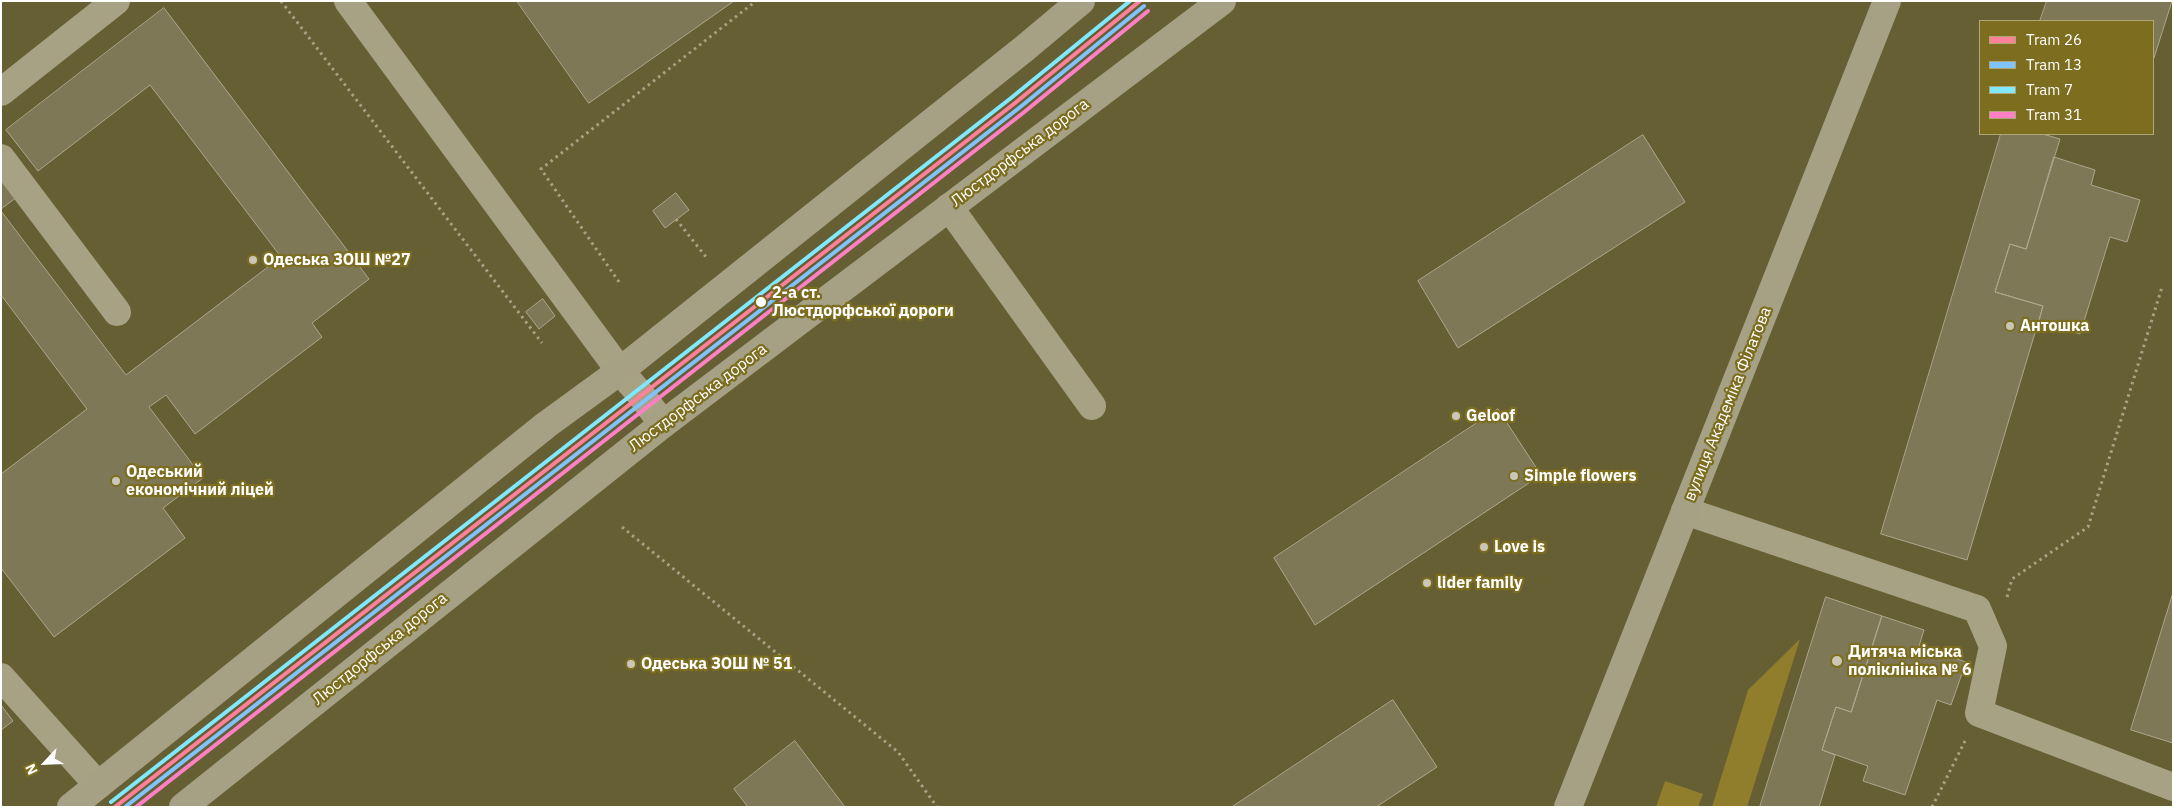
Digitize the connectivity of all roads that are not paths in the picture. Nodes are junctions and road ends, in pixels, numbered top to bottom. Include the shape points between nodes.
1 (116, 1) edge
2 (348, 1) edge
3 (1080, 1) edge
4 (1222, 1) edge
5 (1887, 1) edge
6 (1, 92) edge
7 (1, 158) edge
8 (949, 207) junction
9 (117, 312) dead end
10 (620, 371) junction
11 (1092, 406) dead end
12 (663, 424) junction
13 (1686, 511) junction
14 (1, 677) edge
15 (98, 785) junction
16 (2173, 788) edge
17 (71, 807) edge
18 (183, 807) edge
19 (1568, 807) edge

1 - 6 street
2 - 10 street
3 - 10 main road via 1026,48
4 - 8 main road, Люстдорфська дорога
5 - 13 main road, вулиця Академіка Філатова
7 - 9 street
8 - 11 street
8 - 12 main road, Люстдорфська дорога
10 - 12 street
10 - 15 main road via 546,425
12 - 18 main road, Люстдорфська дорога
13 - 16 street via 1977,609 1993,646 1979,713
13 - 19 main road, вулиця Академіка Філатова
14 - 15 street
15 - 17 main road

